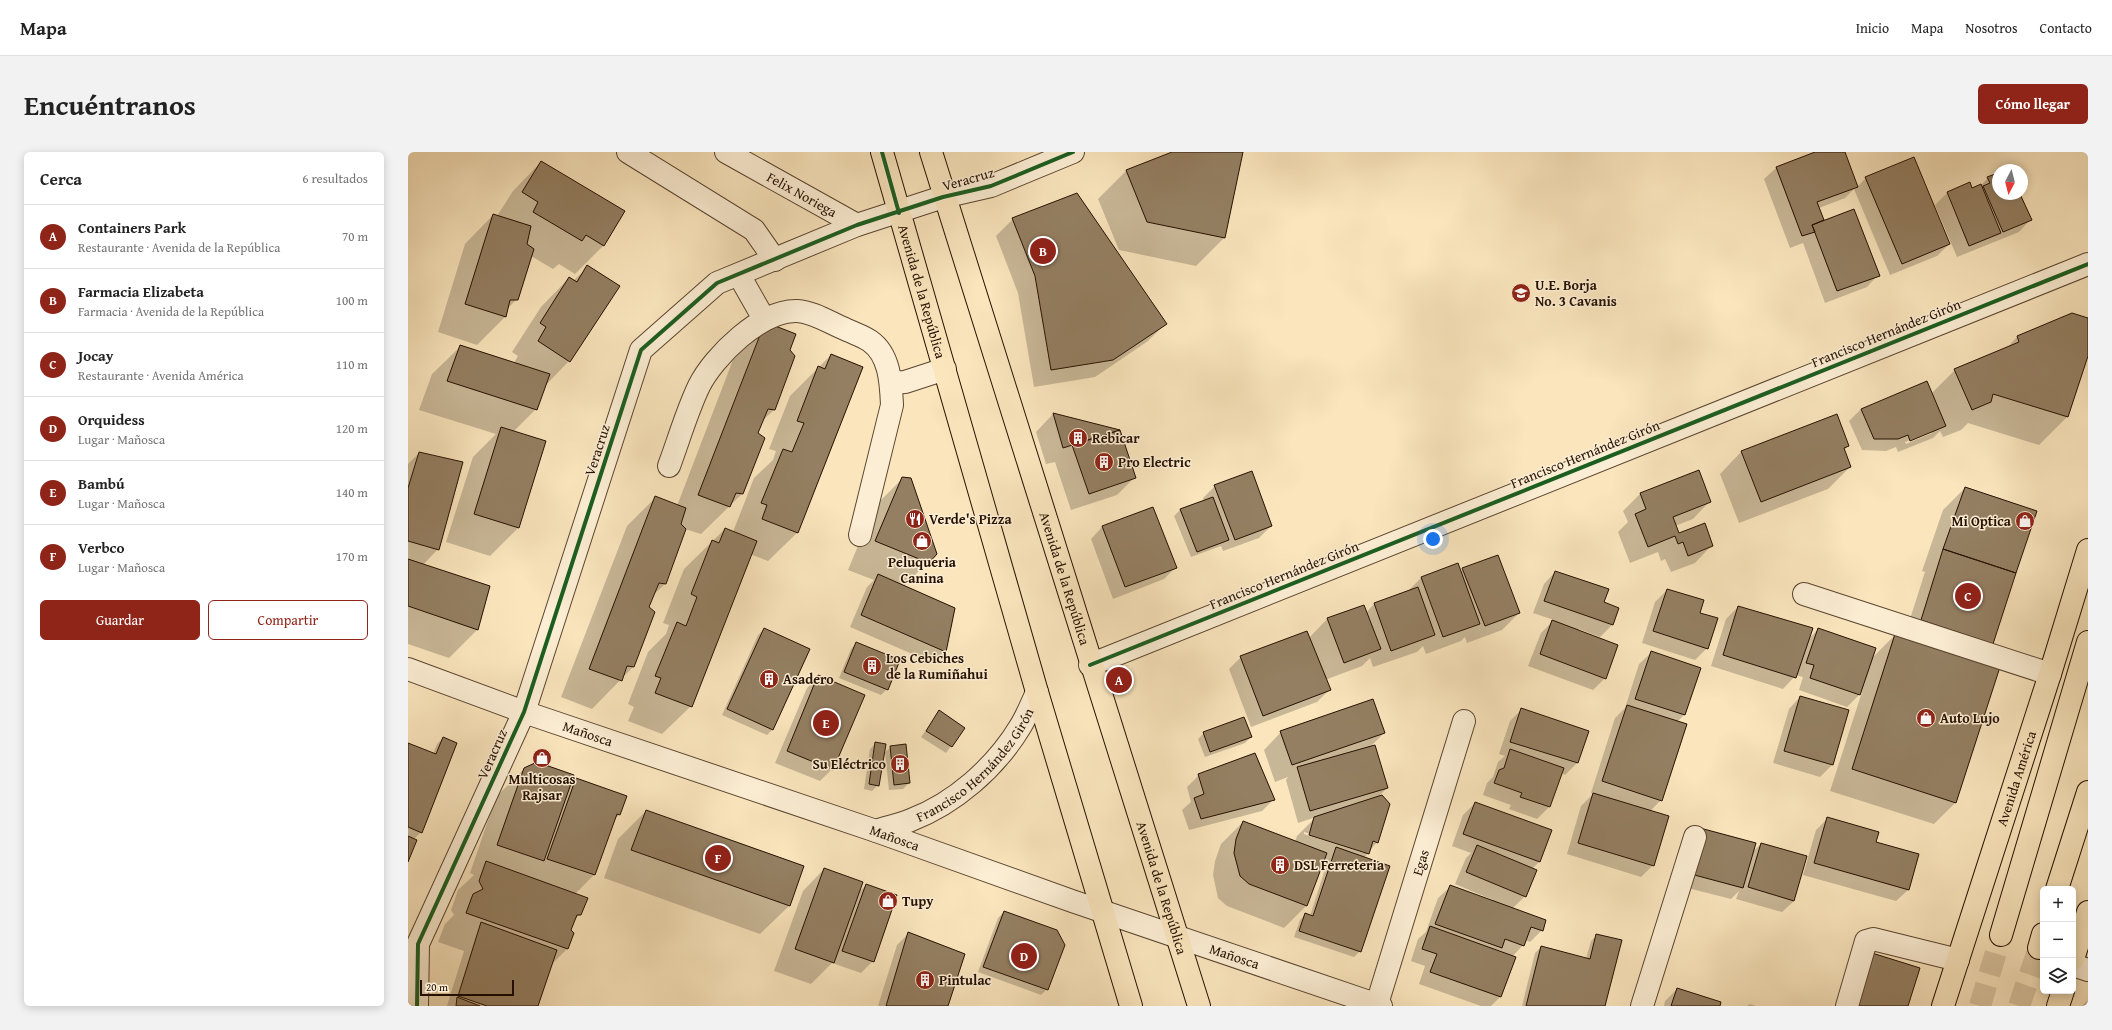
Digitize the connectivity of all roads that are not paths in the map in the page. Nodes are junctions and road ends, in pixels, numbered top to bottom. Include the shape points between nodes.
1 (628, 152) edge
2 (726, 152) edge
3 (882, 152) edge
4 (931, 152) edge
5 (1073, 152) edge
6 (943, 197) junction
7 (899, 213) junction
8 (857, 225) junction
9 (775, 260) junction
10 (2088, 264) edge
11 (739, 274) junction
12 (764, 319) junction
13 (945, 369) junction
14 (891, 383) junction
15 (668, 466) dead end
16 (860, 535) dead end
17 (2088, 550) edge
18 (1804, 594) dead end
19 (2088, 642) edge
20 (1090, 665) junction
21 (408, 669) edge
22 (2050, 674) junction
23 (1037, 692) junction
24 (524, 712) junction
25 (1464, 721) dead end
26 (2088, 792) edge
27 (876, 831) junction
28 (1695, 837) dead end
29 (2058, 886) edge
30 (1104, 912) junction
31 (2088, 912) edge
32 (2001, 935) tunnel mouth
33 (1178, 937) junction
34 (2073, 958) edge
35 (1958, 960) junction
36 (2076, 966) edge
37 (2088, 970) edge
38 (2061, 994) edge
39 (1379, 1005) edge
40 (417, 1006) edge
41 (1131, 1006) edge
42 (1199, 1006) edge
43 (1642, 1006) edge
44 (1847, 1006) edge
45 (1943, 1006) edge
46 (2058, 1006) edge

1 - 9 street via 754,230
2 - 8 street, Felix Noriega
3 - 7 main road, Avenida de la República
4 - 6 main road, Avenida de la República
5 - 6 street, Veracruz via 991,186
6 - 7 street, Veracruz
6 - 20 main road, Avenida de la República
7 - 8 street, Veracruz
7 - 13 main road, Avenida de la República
8 - 9 street, Veracruz
9 - 11 street, Veracruz
10 - 20 street, Francisco Hernández Girón
11 - 12 street
11 - 24 street, Veracruz via 717,283 641,350
12 - 14 street via 796,311 870,340 881,351
12 - 15 street via 728,347 699,385
13 - 14 street via 905,382
13 - 23 main road, Avenida de la República
14 - 16 street via 892,405
17 - 22 main road, Avenida América
18 - 22 street
19 - 32 main road, Avenida América
20 - 33 main road, Avenida de la República
21 - 24 street, Mañosca
22 - 35 main road, Avenida América
23 - 27 street, Francisco Hernández Girón via 1020,727 999,757 973,782 944,804 917,817
23 - 30 main road, Avenida de la República
24 - 27 street, Mañosca
24 - 40 street, Veracruz via 418,944
25 - 39 street, Egas
26 - 29 main road
27 - 30 street, Mañosca
28 - 43 street
30 - 33 street, Mañosca
30 - 41 main road, Avenida de la República
31 - 34 main road
33 - 39 street, Mañosca
33 - 42 main road, Avenida de la República
35 - 44 street via 1873,939 1866,941
35 - 45 main road, Avenida América
36 - 37 street
38 - 46 main road

